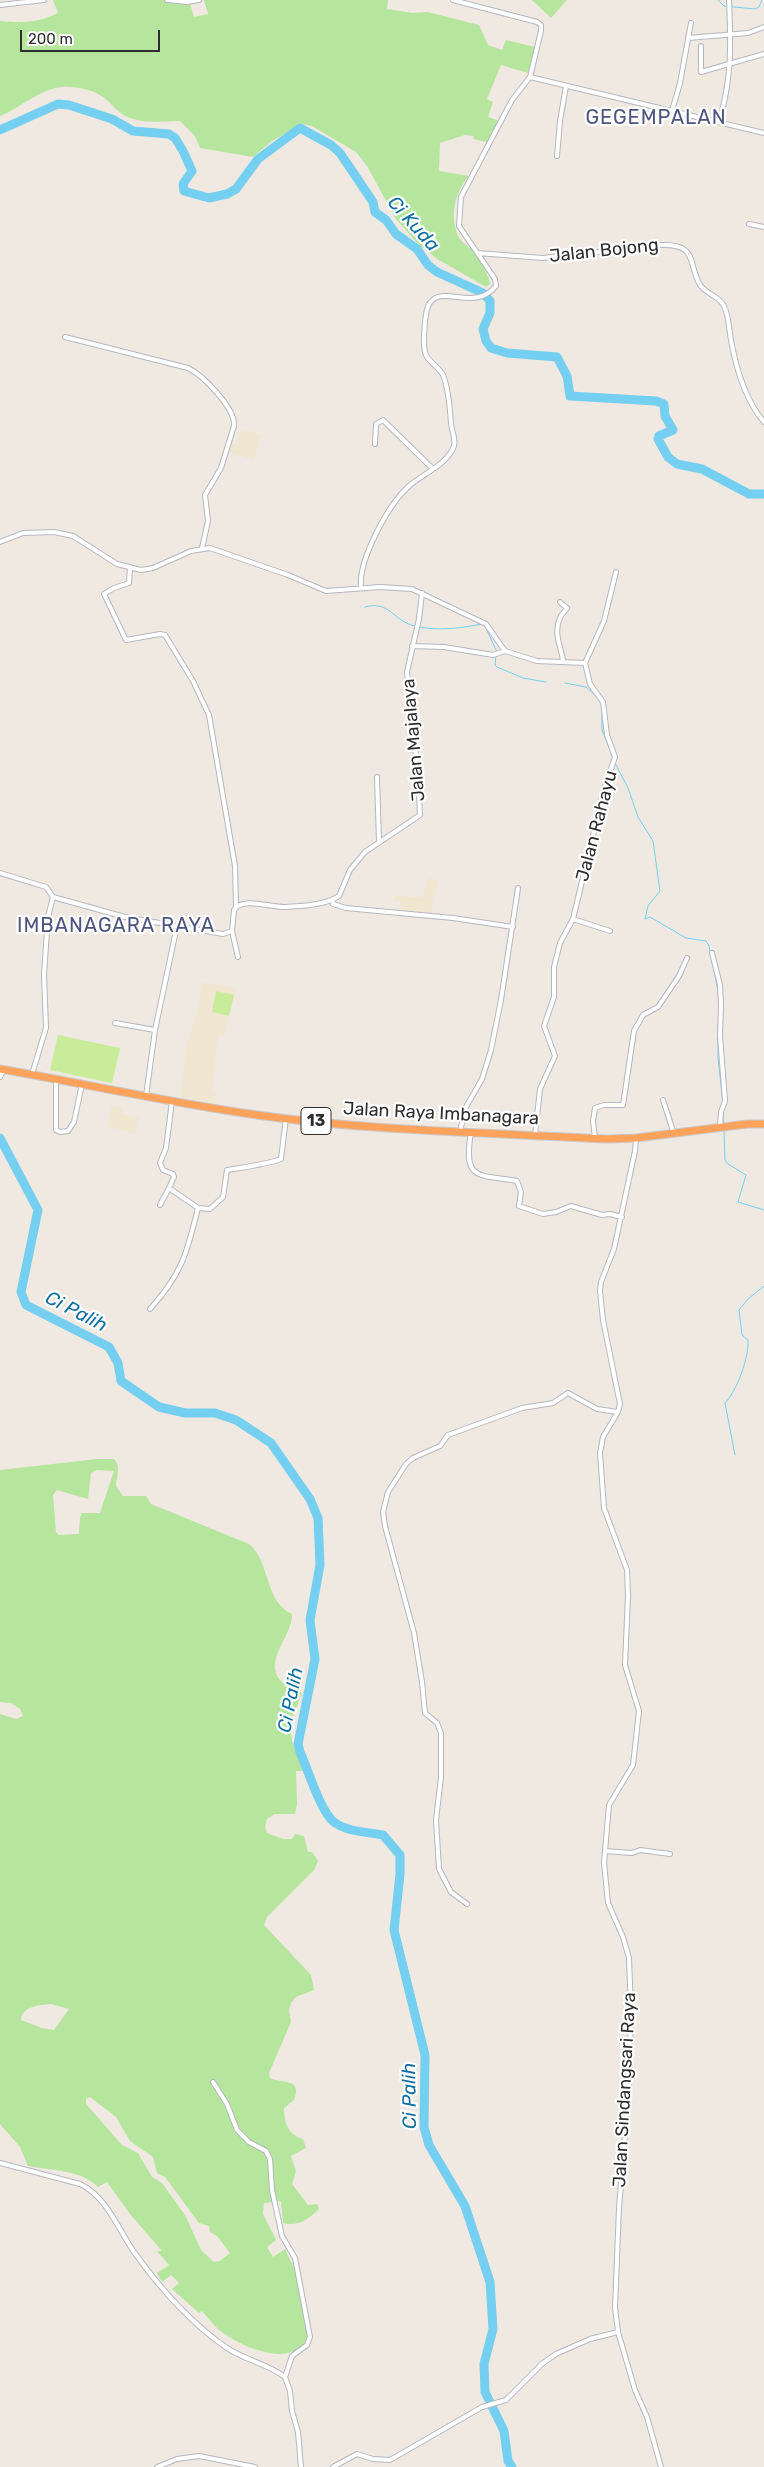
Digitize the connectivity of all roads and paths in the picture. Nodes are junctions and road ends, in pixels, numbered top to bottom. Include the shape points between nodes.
1 (44, 0) edge
2 (167, 0) edge
3 (199, 0) edge
4 (453, 0) edge
5 (729, 5) edge
6 (0, 6) edge
7 (691, 23) dead end
8 (764, 28) edge
9 (729, 34) junction
10 (688, 38) junction
11 (701, 46) dead end
12 (764, 54) edge
13 (731, 63) junction
14 (530, 78) junction
15 (566, 86) junction
16 (672, 111) junction
17 (719, 122) junction
18 (764, 133) edge
19 (557, 156) dead end
20 (749, 224) dead end
21 (764, 227) edge
22 (477, 253) junction
23 (65, 337) dead end
24 (764, 422) edge
25 (375, 444) dead end
26 (432, 468) junction
27 (0, 542) edge
28 (202, 548) junction
29 (130, 567) junction
30 (616, 572) dead end
31 (361, 588) junction
32 (422, 593) junction
33 (560, 602) dead end
34 (412, 646) junction
35 (504, 650) junction
36 (563, 661) junction
37 (586, 663) junction
38 (377, 777) dead end
39 (379, 842) junction
40 (0, 873) edge
41 (518, 888) dead end
42 (53, 897) junction
43 (332, 900) junction
44 (236, 906) junction
45 (573, 920) junction
46 (177, 926) junction
47 (513, 927) junction
48 (232, 930) junction
49 (610, 931) dead end
50 (712, 953) dead end
51 (238, 957) dead end
52 (687, 958) dead end
53 (115, 1023) dead end
54 (155, 1030) junction
55 (2, 1069) edge
56 (32, 1074) junction
57 (0, 1077) edge
58 (56, 1079) junction
59 (82, 1084) junction
60 (146, 1096) junction
61 (663, 1100) dead end
62 (172, 1101) junction
63 (286, 1118) junction
64 (764, 1124) edge
65 (722, 1126) junction
66 (460, 1131) junction
67 (470, 1132) junction
68 (674, 1134) junction
69 (535, 1135) junction
70 (595, 1138) junction
71 (636, 1138) junction
72 (169, 1188) junction
73 (160, 1205) dead end
74 (198, 1208) junction
75 (622, 1217) junction
76 (150, 1309) dead end
77 (618, 1412) junction
78 (605, 1851) junction
79 (670, 1854) dead end
80 (467, 1904) dead end
81 (213, 2082) dead end
82 (0, 2163) edge
83 (618, 2332) junction
84 (285, 2377) junction
85 (157, 2467) edge
86 (255, 2467) edge
87 (301, 2467) edge
88 (333, 2467) edge
89 (661, 2467) edge

1 - 6 street
2 - 3 street
4 - 14 street via 540,23
5 - 9 street
7 - 10 street
8 - 9 street
9 - 10 street
9 - 13 street
10 - 16 street
11 - 13 street via 700,72
12 - 13 street
13 - 17 street
14 - 15 street
14 - 22 street via 512,100 461,197 459,226
15 - 16 street
15 - 19 street
16 - 17 street
17 - 18 street
20 - 21 street
22 - 24 street, Jalan Bojong via 543,258 672,244 682,248 693,260 699,283 717,296 724,306 739,372 752,408
22 - 26 street via 496,282 495,288 485,296 471,299 438,297 427,309 425,351 443,376 454,440 450,454
23 - 28 street via 190,369 197,372 227,406 234,426 221,468 205,495 208,521
25 - 26 street via 376,424 383,420
26 - 31 street via 407,488 385,518 367,557 360,579
27 - 29 street via 23,533 54,532 73,536 110,561
28 - 29 street via 153,568 141,570
28 - 31 street via 220,550 326,591
29 - 44 street via 129,583 104,594 126,640 165,635 204,701 213,734 235,866
30 - 37 street via 604,621
31 - 32 street via 403,587
32 - 34 street, Jalan Majalaya
32 - 35 street via 486,624
33 - 36 street via 567,608 558,626 557,641
34 - 35 street via 444,646 496,654
34 - 39 street, Jalan Majalaya via 407,680 420,811 413,821
35 - 36 street via 528,659
36 - 37 street
37 - 45 street, Jalan Rahayu via 590,684 603,702 607,735 615,752
38 - 39 street
39 - 43 street, Jalan Majalaya via 356,861 339,896
40 - 42 street via 46,887
41 - 47 street
42 - 46 street
42 - 56 street via 44,974 46,1028
43 - 44 street via 285,907 250,903
43 - 47 street via 333,904 346,908
44 - 48 street
45 - 49 street
45 - 69 street, Jalan Rahayu via 562,938 553,973 554,997 544,1022 555,1056 540,1089
46 - 48 street via 218,934
46 - 54 street
47 - 66 street via 487,1067 466,1107
48 - 51 street
50 - 65 street via 722,1005 720,1036 725,1105 721,1111
52 - 70 street via 658,1007 644,1016 634,1031 623,1105 604,1104 595,1108
53 - 54 street
54 - 60 street
55 - 56 highway, Jalan Raya Imbanagara / 13
55 - 57 street
56 - 58 highway, Jalan Raya Imbanagara / 13
58 - 59 highway, Jalan Raya Imbanagara / 13
58 - 59 street via 56,1130 60,1132 68,1131 74,1122
59 - 60 highway, Jalan Raya Imbanagara / 13
60 - 62 highway, Jalan Raya Imbanagara / 13
61 - 68 street
62 - 63 highway, Jalan Raya Imbanagara / 13
62 - 72 street via 166,1148 160,1163 163,1170 173,1174
63 - 66 highway, Jalan Raya Imbanagara / 13
63 - 74 street via 281,1159 250,1168 227,1170 224,1197 210,1209
64 - 65 highway, Jalan Raya Imbanagara / 13
65 - 68 highway, Jalan Raya Imbanagara / 13
66 - 67 highway, Jalan Raya Imbanagara / 13
67 - 69 highway, Jalan Raya Imbanagara / 13
67 - 75 street via 469,1158 473,1170 479,1176 517,1181 522,1192 520,1207 543,1214 571,1206
68 - 71 highway, Jalan Raya Imbanagara / 13
69 - 70 highway, Jalan Raya Imbanagara / 13
70 - 71 highway, Jalan Raya Imbanagara / 13
71 - 75 street
72 - 73 street
72 - 74 street
74 - 76 street via 185,1258 169,1287
75 - 77 street via 600,1290 602,1320 618,1384
77 - 78 street, Jalan Sindangsari Raya via 600,1445 603,1502 627,1570 625,1666 638,1702 639,1722 630,1773 609,1805
77 - 80 street via 597,1409 568,1393 553,1403 522,1408 448,1435 440,1446 406,1464 386,1498 384,1526 414,1633 424,1708 441,1733 441,1777 436,1820 440,1869 451,1892
78 - 79 street via 632,1853 640,1850
78 - 83 street, Jalan Sindangsari Raya via 604,1878 608,1903 629,1958 631,2010 618,2220 615,2308
81 - 84 street via 227,2104 237,2130 249,2142 266,2151 270,2158 272,2190 282,2236 295,2258 310,2337 307,2345 292,2356
82 - 84 street via 85,2186 114,2218 136,2254 163,2287 209,2334 229,2349
83 - 88 street via 590,2339 556,2354 506,2400 482,2407 390,2460 357,2454
83 - 89 street, Jalan Sindangsari Raya
84 - 87 street via 298,2432
85 - 86 street via 184,2457 199,2456

